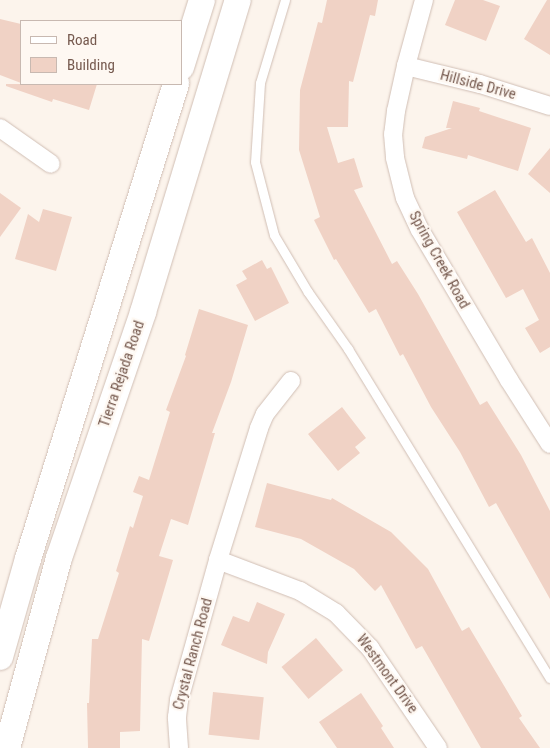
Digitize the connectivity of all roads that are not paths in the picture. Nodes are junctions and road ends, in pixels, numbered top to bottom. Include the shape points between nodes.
1 (202, 0) edge
2 (238, 0) edge
3 (285, 0) edge
4 (424, 0) edge
5 (182, 64) edge
6 (406, 66) junction
7 (176, 85) edge
8 (550, 106) edge
9 (0, 128) edge
10 (51, 164) dead end
11 (291, 381) dead end
12 (550, 444) edge
13 (218, 560) junction
14 (0, 657) edge
15 (550, 678) edge
16 (8, 748) edge
17 (179, 748) edge
18 (438, 748) edge

1 - 5 main road
2 - 16 main road, Tierra Rejada Road via 143,312 60,558
3 - 15 lane via 260,83 255,162 274,235
4 - 6 street, Spring Creek Road
6 - 8 street, Hillside Drive
6 - 12 street, Spring Creek Road via 393,134 405,198 425,238
7 - 14 main road
9 - 10 street
11 - 13 street via 259,428
13 - 17 street, Crystal Ranch Road via 179,700
13 - 18 street, Westmont Drive via 293,588 336,614 370,648

